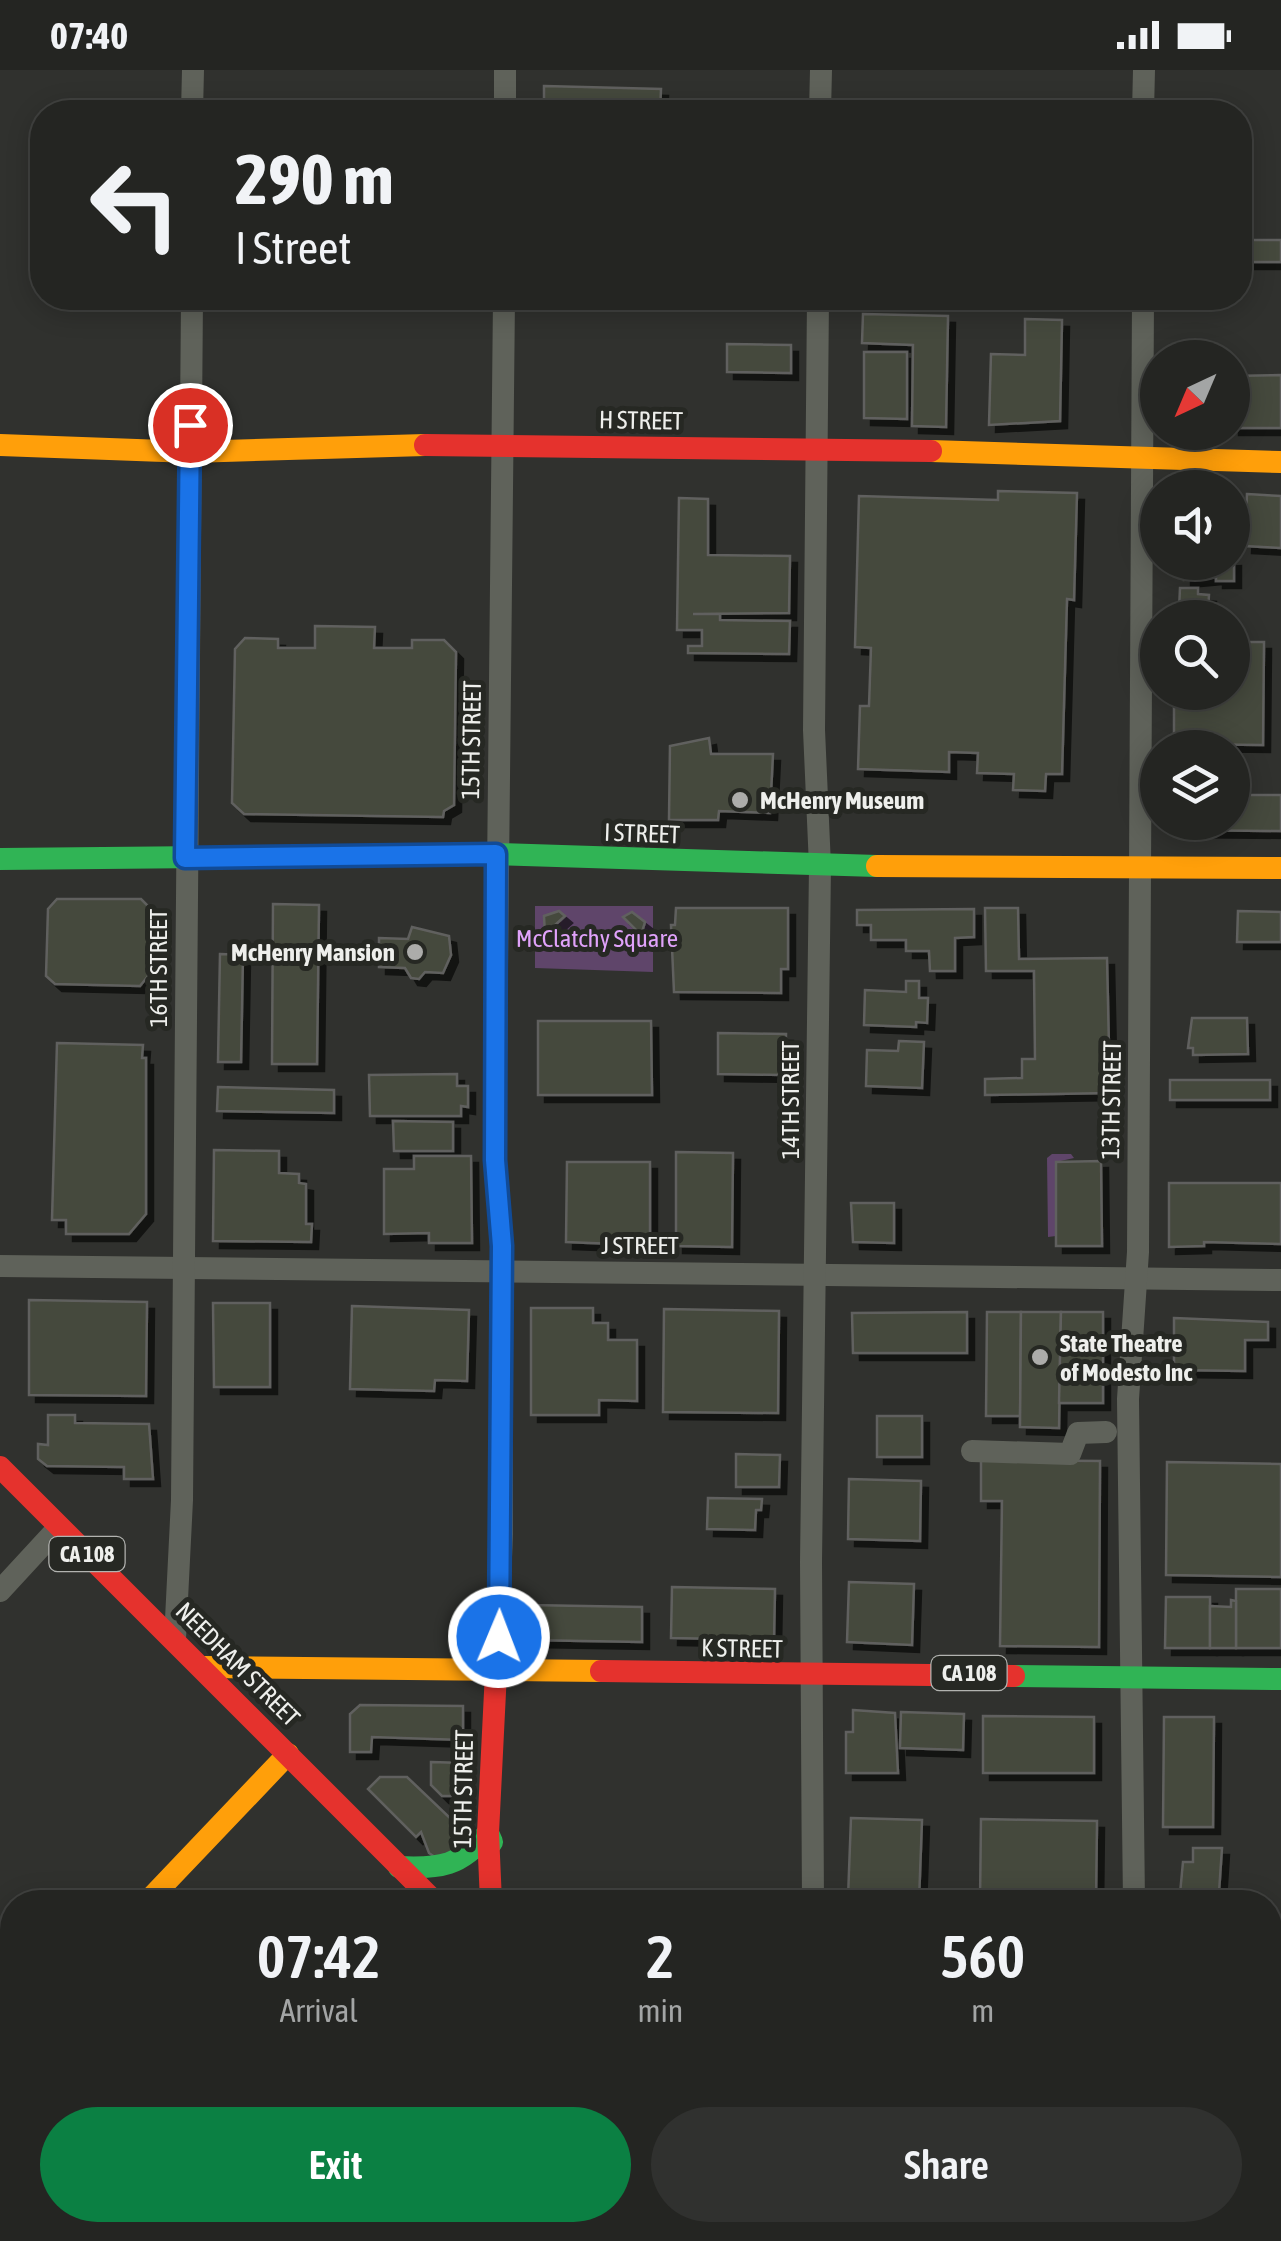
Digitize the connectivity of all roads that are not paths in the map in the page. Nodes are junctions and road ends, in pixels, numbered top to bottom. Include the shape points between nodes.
1 (193, 70) edge
2 (505, 70) edge
3 (820, 70) edge
4 (1144, 70) edge
5 (192, 100) edge
6 (505, 100) edge
7 (820, 100) edge
8 (1143, 100) edge
9 (192, 310) edge
10 (504, 310) edge
11 (818, 310) edge
12 (1143, 310) edge
13 (0, 445) edge
14 (503, 446) junction
15 (816, 450) junction
16 (190, 452) junction
17 (1142, 459) junction
18 (1281, 462) edge
19 (496, 854) junction
20 (185, 858) junction
21 (0, 859) edge
22 (820, 866) junction
23 (1141, 867) junction
24 (1281, 868) edge
25 (0, 1266) edge
26 (182, 1271) junction
27 (501, 1273) junction
28 (814, 1274) junction
29 (1136, 1278) junction
30 (1281, 1280) edge
31 (1106, 1432) dead end
32 (972, 1452) dead end
33 (0, 1467) edge
34 (59, 1527) junction
35 (0, 1591) edge
36 (175, 1639) junction
37 (203, 1668) junction
38 (496, 1672) junction
39 (814, 1677) junction
40 (1132, 1678) junction
41 (1281, 1679) edge
42 (288, 1754) junction
43 (488, 1833) junction
44 (399, 1866) junction
45 (158, 1890) edge
46 (424, 1890) edge
47 (490, 1890) edge
48 (509, 1890) edge
49 (814, 1890) edge
50 (1134, 1890) edge

1 - 5 street
2 - 6 street
3 - 7 street
4 - 8 street
9 - 16 street, 16TH STREET
10 - 14 street, 15TH STREET
11 - 15 street, 14TH STREET
12 - 17 street, 13TH STREET
13 - 16 main road, H STREET
14 - 15 main road, H STREET
14 - 16 main road, H STREET via 344,444
14 - 19 street, 15TH STREET
15 - 17 main road, H STREET
15 - 22 street, 14TH STREET
16 - 20 street, 16TH STREET
17 - 18 main road, H STREET
17 - 23 street, 13TH STREET
19 - 20 main road, I STREET
19 - 22 main road, I STREET
19 - 27 street, 15TH STREET
20 - 21 main road, I STREET
20 - 26 street, 16TH STREET
22 - 23 main road, I STREET
22 - 28 street, 14TH STREET
23 - 24 main road, I STREET
23 - 29 street, 13TH STREET
25 - 26 street, J STREET
26 - 27 street, J STREET
26 - 36 street, 16TH STREET
27 - 28 street, J STREET
27 - 38 street, 15TH STREET
28 - 29 street, J STREET
28 - 39 street, 14TH STREET
29 - 30 street, J STREET
29 - 40 street, 13TH STREET via 1128,1398
31 - 32 street via 1078,1433 1070,1454
33 - 34 main road, NEEDHAM STREET / CA 108
34 - 35 street
34 - 36 main road, NEEDHAM STREET / CA 108
36 - 37 main road, NEEDHAM STREET / CA 108
37 - 38 main road, K STREET / CA 108
37 - 42 main road, NEEDHAM STREET / CA 108
38 - 39 main road, K STREET / CA 108
38 - 43 main road, 15TH STREET
39 - 40 main road, K STREET / CA 108
39 - 49 street, 14TH STREET
40 - 41 main road, K STREET / CA 108
40 - 50 street, 13TH STREET
42 - 44 main road, NEEDHAM STREET / CA 108
42 - 45 main road
43 - 44 main road via 454,1867
43 - 47 main road, 15TH STREET
43 - 48 main road
44 - 46 main road, NEEDHAM STREET / CA 108

